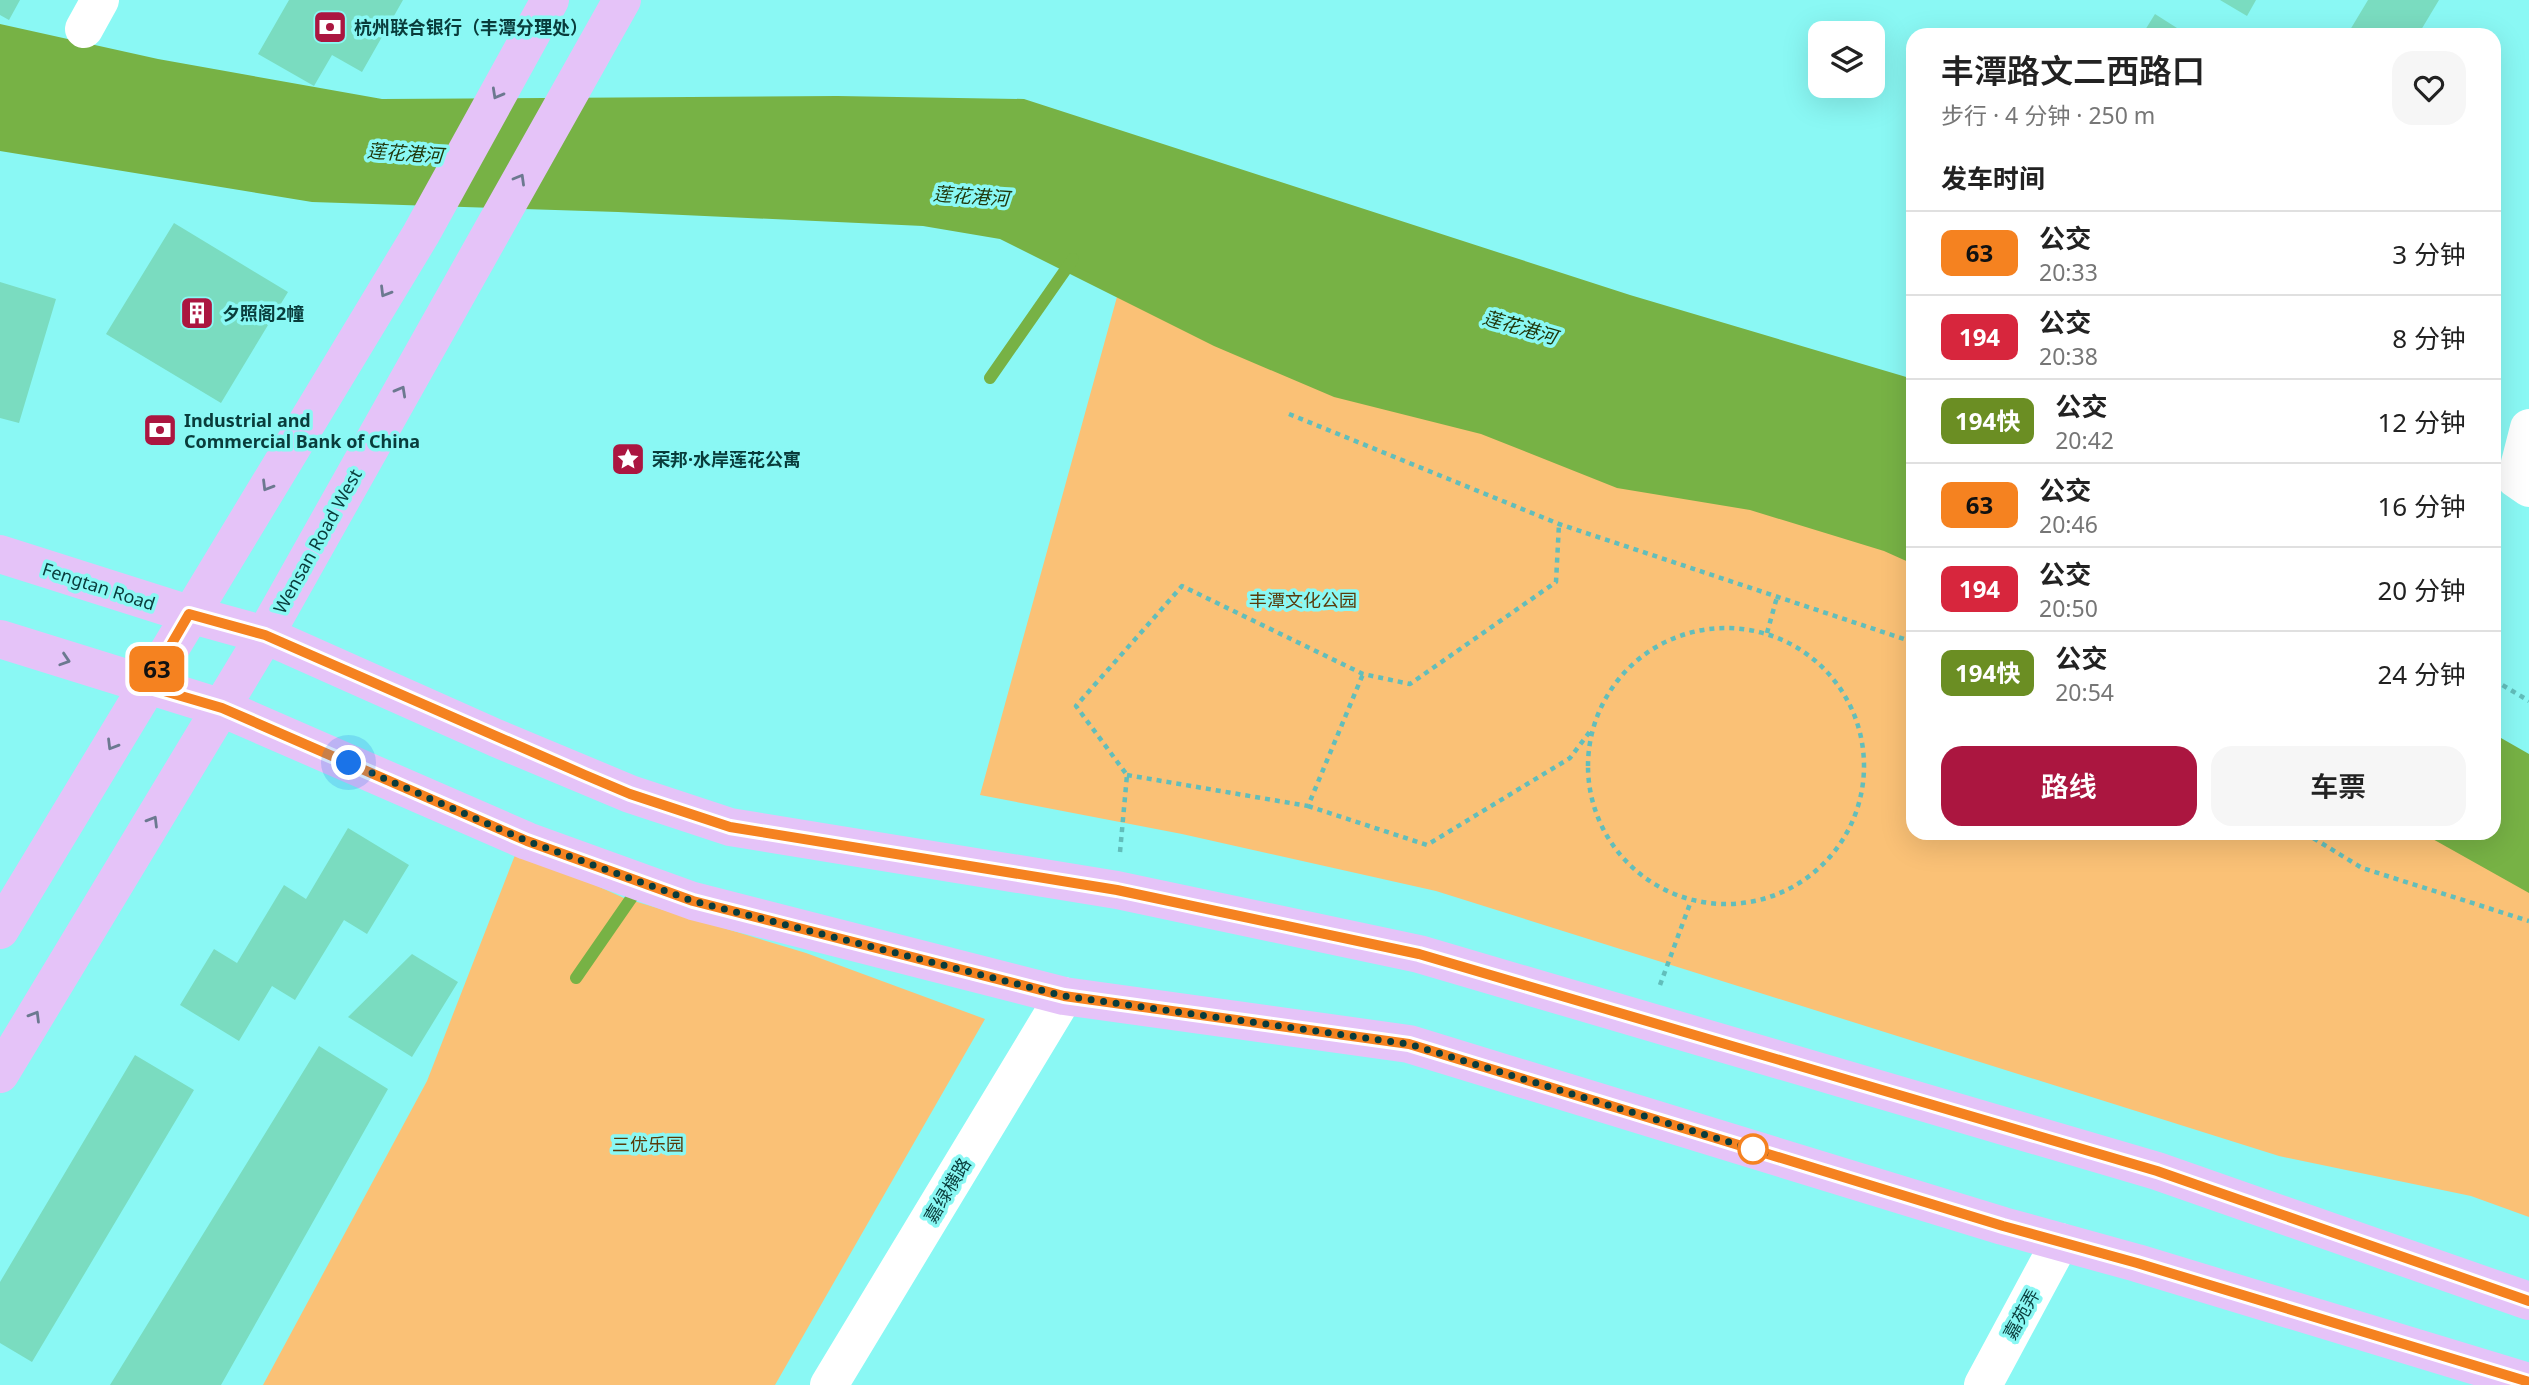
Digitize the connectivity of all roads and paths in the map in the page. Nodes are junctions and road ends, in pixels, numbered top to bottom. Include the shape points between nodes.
1 (550, 0) edge
2 (622, 0) edge
3 (1289, 414) dead end
4 (2529, 428) edge
5 (2529, 488) edge
6 (1559, 524) junction
7 (0, 554) edge
8 (1777, 596) junction
9 (189, 614) junction
10 (1767, 633) junction
11 (265, 635) junction
12 (0, 639) edge
13 (1906, 640) edge
14 (1363, 674) junction
15 (2501, 684) edge
16 (147, 686) junction
17 (2529, 701) edge
18 (222, 708) junction
19 (1593, 727) junction
20 (1127, 775) junction
21 (1308, 806) junction
22 (2316, 840) edge
23 (1117, 890) junction
24 (1691, 901) junction
25 (2529, 921) edge
26 (0, 930) edge
27 (1064, 996) junction
28 (1646, 1022) junction
29 (0, 1074) edge
30 (2060, 1242) junction
31 (2529, 1301) edge
32 (2529, 1382) edge
33 (830, 1385) edge
34 (1983, 1385) edge

1 -> 9 main road via 421,234
11 -> 2 main road, Wensan Road West
3 - 6 path
4 - 5 street via 2515,479
6 - 8 path
6 - 14 path via 1556,582 1410,684
7 - 9 main road, Fengtan Road
8 - 10 path
8 - 13 path
9 - 11 main road, Fengtan Road
9 - 16 main road
10 - 19 path via 1724,627 1681,635 1643,656 1612,688
10 - 24 path via 1810,654 1842,689 1862,733 1865,780 1852,826 1824,865 1785,893 1739,905
11 - 18 main road, Wensan Road West
11 - 23 main road, Fengtan Road via 630,794 730,827
12 -> 16 main road
14 - 20 path via 1182,586 1076,706
14 - 21 path
15 - 17 path
16 - 18 main road
16 -> 26 main road
18 - 27 main road via 515,835 693,901
29 -> 18 main road, Wensan Road West
19 - 21 path via 1570,758 1427,845
19 - 24 path via 1588,764 1592,801 1605,835 1637,872 1657,887
20 - 21 path
20 - 23 path
22 - 25 path via 2362,868
23 - 28 main road, Fengtan Road via 1419,954
24 - 28 path
27 - 30 main road via 1409,1044
27 - 33 street, 嘉绿横路
28 - 31 main road, Fengtan Road via 2157,1171
30 - 32 main road
30 - 34 street, 嘉苑弄

